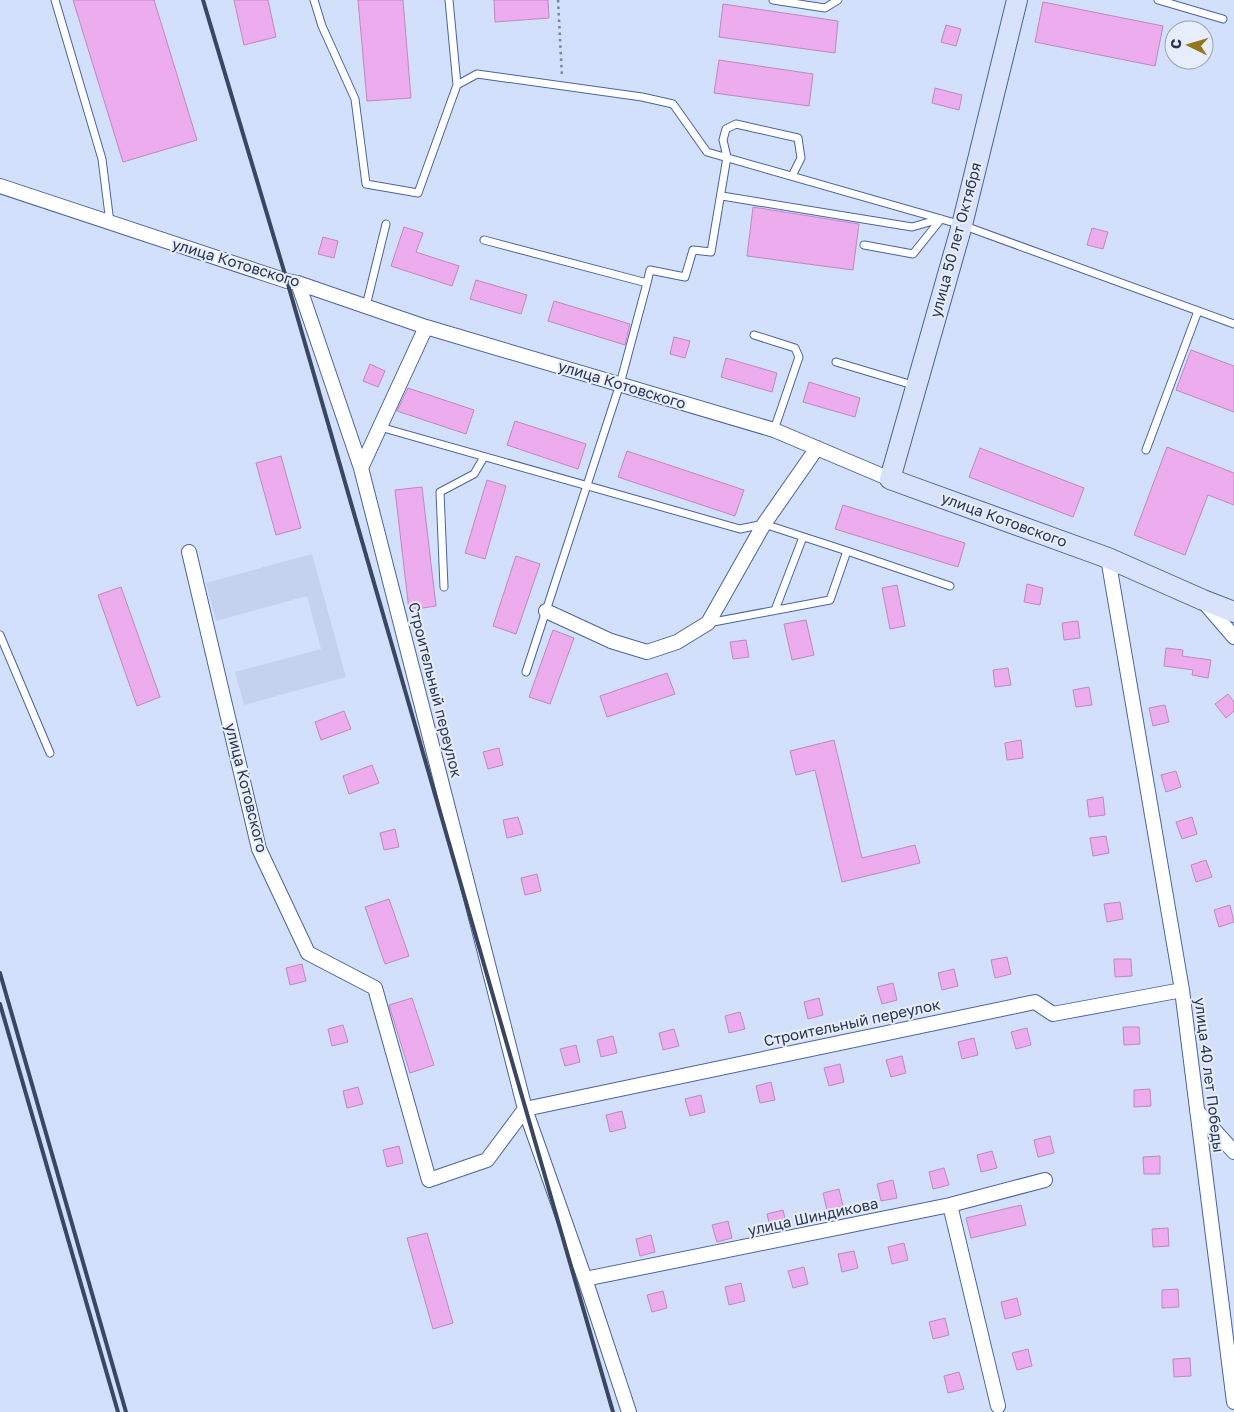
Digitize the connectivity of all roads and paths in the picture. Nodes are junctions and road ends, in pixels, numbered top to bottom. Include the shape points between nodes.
1 (55, 0) edge
2 (314, 0) edge
3 (449, 0) edge
4 (558, 0) edge
5 (773, 0) edge
6 (838, 0) edge
7 (1017, 0) edge
8 (1158, 0) edge
9 (1223, 20) dead end
10 (457, 85) junction
11 (562, 86) junction
12 (727, 157) junction
13 (792, 176) junction
14 (0, 186) edge
15 (722, 196) junction
16 (941, 219) junction
17 (110, 223) junction
18 (386, 224) dead end
19 (962, 225) junction
20 (484, 240) dead end
21 (864, 245) dead end
22 (298, 283) junction
23 (647, 283) junction
24 (366, 306) junction
25 (1198, 311) junction
26 (1234, 324) edge
27 (426, 327) junction
28 (754, 335) dead end
29 (836, 362) dead end
30 (620, 384) junction
31 (916, 386) junction
32 (380, 427) junction
33 (774, 430) junction
34 (817, 448) junction
35 (1146, 450) dead end
36 (484, 457) junction
37 (361, 468) junction
38 (890, 479) junction
39 (587, 486) junction
40 (764, 524) junction
41 (803, 537) junction
42 (847, 551) junction
43 (189, 552) dead end
44 (1108, 558) junction
45 (950, 586) dead end
46 (444, 587) dead end
47 (1203, 600) junction
48 (775, 610) junction
49 (546, 611) junction
50 (1234, 612) edge
51 (708, 623) junction
52 (0, 636) edge
53 (1234, 636) edge
54 (526, 672) dead end
55 (50, 753) dead end
56 (1182, 990) junction
57 (525, 1109) junction
58 (1198, 1111) junction
59 (1234, 1152) edge
60 (1045, 1180) dead end
61 (950, 1205) junction
62 (585, 1279) junction
63 (1234, 1402) edge
64 (998, 1406) dead end
65 (629, 1412) edge

1 - 17 lane via 102,159
2 - 10 lane via 322,26 355,99 366,184 418,193
3 - 10 lane
4 - 11 path
5 - 6 lane via 825,8
7 - 19 main road, улица 50 лет Октября
8 - 9 lane
10 - 11 lane via 477,74
11 - 12 lane via 673,104 707,152
12 - 13 lane
12 - 13 lane via 724,135 726,129 736,124 798,138 801,158
12 - 15 lane
13 - 16 lane
14 - 17 street, улица Котовского
15 - 16 lane via 912,227
15 - 23 lane via 711,252 693,250 686,277 650,270
16 - 19 lane
16 - 21 lane via 913,254
17 - 22 street, улица Котовского
18 - 24 lane
19 - 25 lane
19 - 31 main road, улица 50 лет Октября
20 - 23 lane
22 - 24 street, улица Котовского
22 - 37 street, Строительный переулок
23 - 30 lane
24 - 27 street, улица Котовского
25 - 26 lane
25 - 35 lane
27 - 30 street, улица Котовского
27 - 32 street
28 - 33 lane via 795,348 799,357
29 - 31 lane
30 - 33 street, улица Котовского
30 - 39 lane
31 - 38 main road, улица 50 лет Октября
32 - 36 lane
32 - 37 street
33 - 34 street, улица Котовского
34 - 38 street, улица Котовского
34 - 40 street
36 - 39 lane
36 - 46 lane via 474,474 440,492
37 - 57 street, Строительный переулок
38 - 44 main road, улица Котовского
39 - 40 lane via 740,530
39 - 49 lane
40 - 41 lane
40 - 51 street
41 - 42 lane
41 - 48 lane
42 - 45 lane
42 - 48 lane via 830,600
43 - 57 street, улица Котовского via 259,849 308,952 375,988 429,1180 487,1160
44 - 47 main road, улица Котовского
44 - 56 street, улица 40 лет Победы
47 - 50 main road, улица Котовского
47 - 53 street
48 - 51 lane
49 - 51 street via 611,641 648,652 677,642
49 - 54 lane
52 - 55 lane
56 - 57 street, Строительный переулок via 1053,1014 1035,1002
56 - 58 street, улица 40 лет Победы
57 - 62 street, Строительный переулок
58 - 59 street
58 - 63 street, улица 40 лет Победы
60 - 61 street, улица Шиндикова
61 - 62 street, улица Шиндикова
61 - 64 street
62 - 65 street, Строительный переулок

